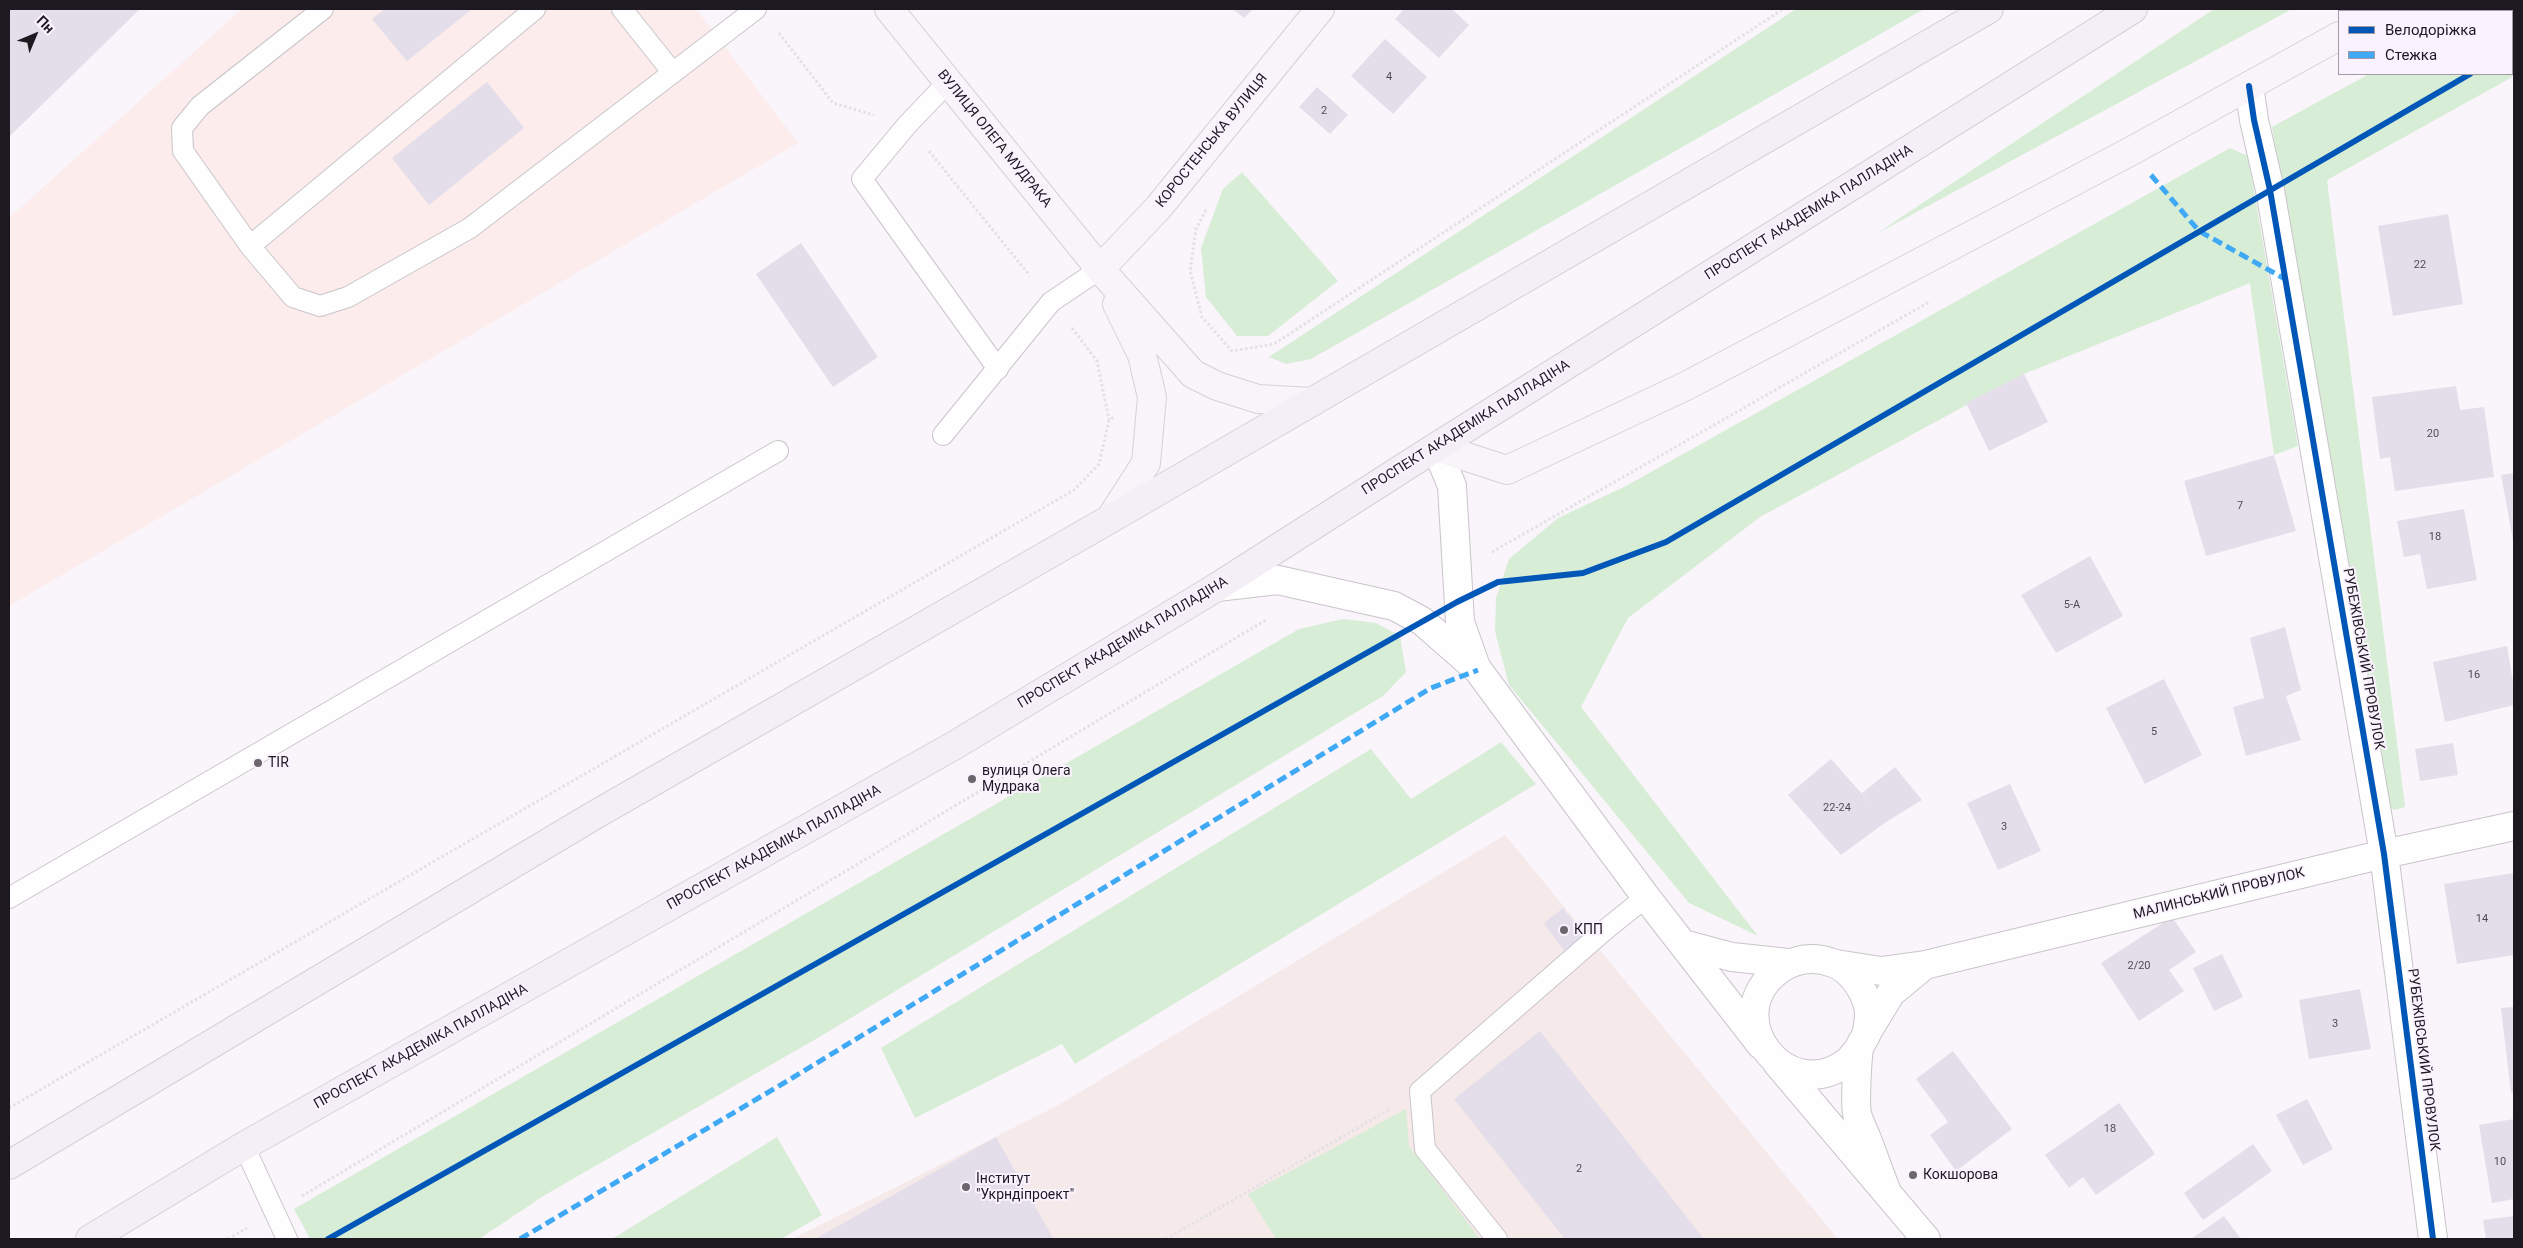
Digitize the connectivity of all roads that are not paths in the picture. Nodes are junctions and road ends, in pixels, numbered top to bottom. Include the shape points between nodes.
1 (323, 9) edge
2 (535, 9) edge
3 (622, 9) edge
4 (756, 9) edge
5 (889, 9) edge
6 (1320, 9) edge
7 (1989, 9) edge
8 (2133, 9) edge
9 (2338, 37) edge
10 (673, 73) junction
11 (948, 82) junction
12 (2249, 86) junction
13 (250, 246) junction
14 (1100, 269) junction
15 (998, 369) junction
16 (1312, 402) junction
17 (943, 435) dead end
18 (1436, 447) junction
19 (778, 451) dead end
20 (1110, 519) junction
21 (1217, 587) junction
22 (1478, 670) junction
23 (2514, 826) edge
24 (2384, 854) junction
25 (1646, 897) junction
26 (9, 898) edge
27 (1683, 944) junction
28 (1788, 963) junction
29 (1836, 964) junction
30 (1925, 965) junction
31 (1863, 1041) junction
32 (1768, 1053) junction
33 (244, 1146) junction
34 (9, 1165) edge
35 (1887, 1192) junction
36 (90, 1239) edge
37 (287, 1239) edge
38 (1497, 1239) edge
39 (1926, 1239) edge
40 (2433, 1239) edge

1 - 13 lane via 200,106 182,128 183,151
2 - 13 lane
3 - 10 lane
4 - 10 lane
5 - 11 main road, ВУЛИЦЯ ОЛЕГА МУДРАКА
6 - 14 main road, КОРОСТЕНСЬКА ВУЛИЦЯ via 1158,208
7 - 16 highway
8 - 18 highway, ПРОСПЕКТ АКАДЕМІКА ПАЛЛАДІНА
9 - 12 main road
10 - 13 lane via 470,228 348,296 320,306 293,297
11 - 14 main road, ВУЛИЦЯ ОЛЕГА МУДРАКА
11 - 15 lane via 862,179
12 - 18 main road via 1686,386 1507,470
12 - 24 street, РУБЕЖІВСЬКИЙ ПРОВУЛОК via 2270,190
14 - 15 lane via 1052,302
14 - 16 main road, ВУЛИЦЯ ОЛЕГА МУДРАКА via 1193,374 1217,386 1258,399
14 - 20 main road, ВУЛИЦЯ ОЛЕГА МУДРАКА via 1142,355 1152,397 1146,463
15 - 17 lane
16 - 20 highway
18 - 21 highway, ПРОСПЕКТ АКАДЕМІКА ПАЛЛАДІНА
18 - 22 street via 1452,486 1460,622
19 - 26 lane
20 - 34 highway via 592,816
21 - 22 street via 1278,580 1394,606 1422,621
21 - 33 highway, ПРОСПЕКТ АКАДЕМІКА ПАЛЛАДІНА via 956,746
22 - 25 street
23 - 24 street, МАЛИНСЬКИЙ ПРОВУЛОК
24 - 30 street, МАЛИНСЬКИЙ ПРОВУЛОК
24 - 40 street, РУБЕЖІВСЬКИЙ ПРОВУЛОК
25 - 27 street
25 - 38 lane via 1420,1091 1425,1149
27 - 28 street via 1732,957
27 - 32 street
28 - 29 street via 1820,959
28 - 32 street via 1770,977 1757,998 1754,1022
29 - 30 street, МАЛИНСЬКИЙ ПРОВУЛОК via 1881,971
29 - 31 street via 1858,981 1869,1006
30 - 31 street, МАЛИНСЬКИЙ ПРОВУЛОК via 1891,993
31 - 32 street via 1847,1062 1830,1071 1811,1074 1792,1070
31 - 35 street via 1857,1114
32 - 35 street
33 - 36 highway, ПРОСПЕКТ АКАДЕМІКА ПАЛЛАДІНА
33 - 37 lane
35 - 39 street

